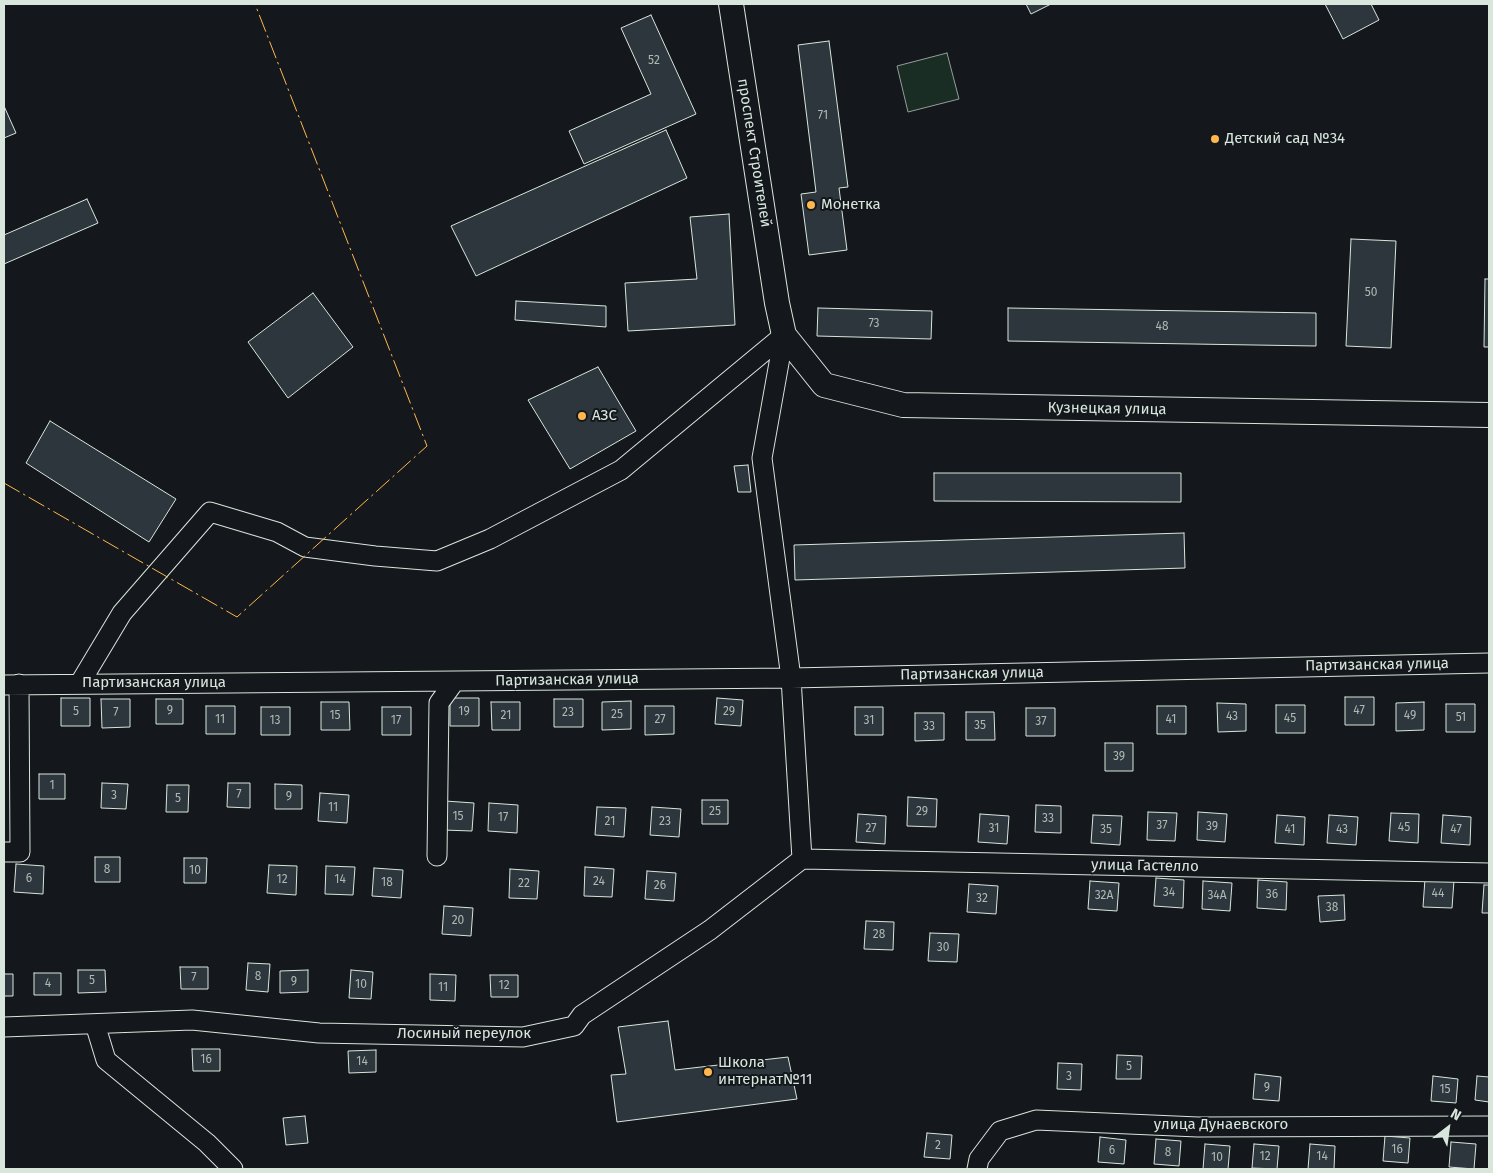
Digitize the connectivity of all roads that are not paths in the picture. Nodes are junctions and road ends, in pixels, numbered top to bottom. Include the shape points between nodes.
1 (731, 4) edge
2 (777, 303) joint
3 (784, 335) junction
4 (1489, 415) edge
5 (1489, 663) edge
6 (791, 678) junction
7 (455, 681) junction
8 (80, 683) junction
9 (12, 684) edge
10 (4, 852) edge
11 (437, 856) dead end
12 (802, 859) junction
13 (1489, 873) edge
14 (95, 1024) junction
15 (4, 1027) edge
16 (1489, 1126) edge
17 (233, 1169) edge
18 (977, 1169) edge

1 - 2 main road, проспект Строителей
2 - 3 main road, Кузнецкая улица
3 - 4 main road, Кузнецкая улица via 824,384 903,405
3 - 6 street via 762,458
3 - 8 street via 620,470 490,539 437,561 305,547 277,532 210,512 122,613
5 - 6 street, Партизанская улица
6 - 7 street, Партизанская улица
6 - 12 street
7 - 8 street, Партизанская улица
7 - 11 street via 439,703
8 - 9 street, Партизанская улица
9 - 10 street via 20,852
12 - 13 street, улица Гастелло
12 - 14 street, Лосиный переулок via 710,930 582,1015 574,1026 514,1037 319,1033 192,1020
14 - 15 street, Лосиный переулок
14 - 17 street via 106,1060 207,1143
16 - 18 street, улица Дунаевского via 1198,1127 1036,1120 1000,1131 979,1159

